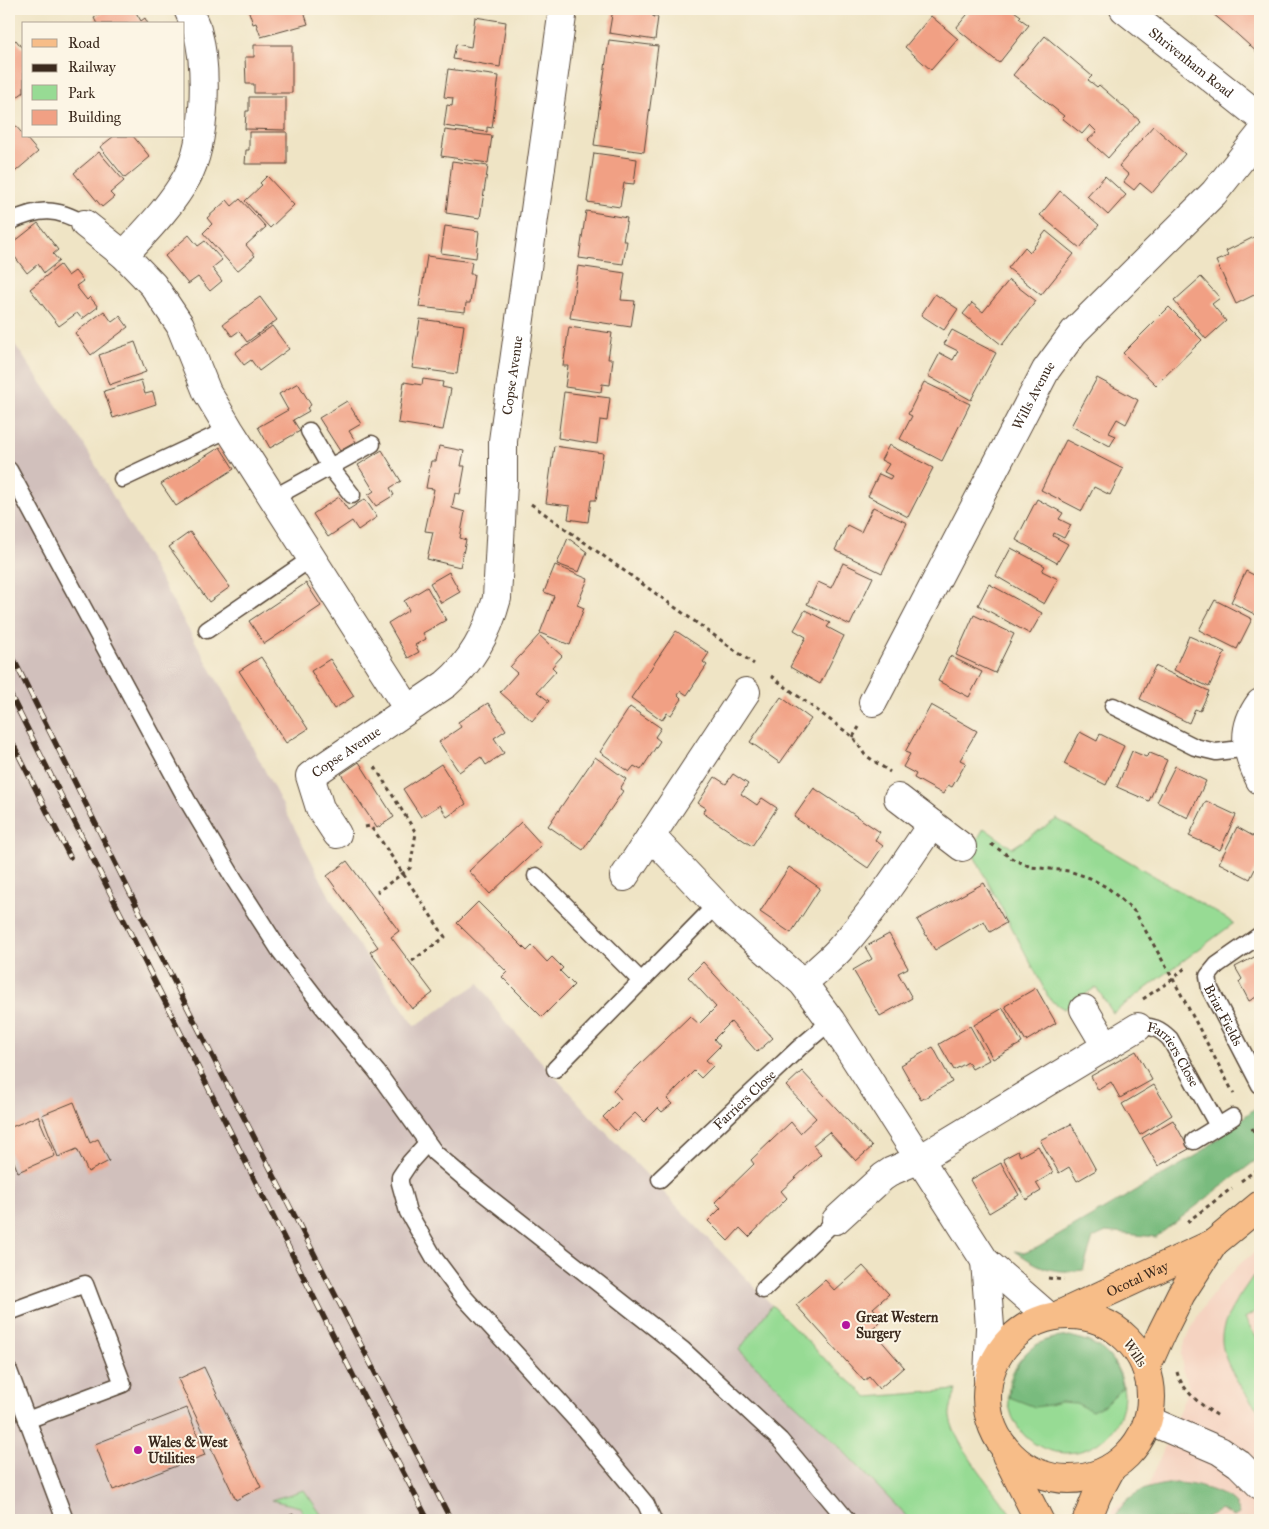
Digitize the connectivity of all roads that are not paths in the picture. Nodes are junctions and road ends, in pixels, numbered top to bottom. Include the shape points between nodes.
1 (188, 9) edge
2 (563, 9) edge
3 (1124, 9) edge
4 (1260, 117) edge
5 (1260, 135) edge
6 (9, 222) edge
7 (85, 224) joint
8 (124, 255) junction
9 (229, 429) junction
10 (309, 431) dead end
11 (372, 444) dead end
12 (330, 466) junction
13 (9, 470) edge
14 (122, 479) dead end
15 (352, 495) dead end
16 (273, 498) junction
17 (312, 558) junction
18 (207, 630) dead end
19 (746, 692) dead end
20 (874, 702) dead end
21 (1260, 703) edge
22 (1113, 706) dead end
23 (408, 709) junction
24 (1248, 748) junction
25 (1260, 780) edge
26 (898, 798) dead end
27 (932, 824) junction
28 (337, 834) road end
29 (651, 836) junction
30 (962, 847) dead end
31 (536, 876) dead end
32 (624, 877) dead end
33 (716, 905) junction
34 (1260, 935) edge
35 (641, 982) junction
36 (803, 983) junction
37 (1084, 1010) dead end
38 (831, 1020) junction
39 (1138, 1026) joint
40 (1106, 1046) junction
41 (556, 1069) dead end
42 (1260, 1085) edge
43 (1233, 1117) dead end
44 (1218, 1126) junction
45 (1194, 1141) dead end
46 (428, 1143) junction
47 (920, 1160) junction
48 (660, 1179) dead end
49 (1260, 1205) edge
50 (836, 1220) joint
51 (1214, 1242) junction
52 (985, 1261) junction
53 (763, 1290) dead end
54 (9, 1312) edge
55 (1054, 1315) junction
56 (1146, 1368) junction
57 (9, 1371) edge
58 (988, 1379) junction
59 (27, 1420) junction
60 (1148, 1420) junction
61 (1000, 1442) junction
62 (1112, 1467) junction
63 (1260, 1485) edge
64 (65, 1520) edge
65 (653, 1520) edge
66 (847, 1520) edge
67 (1039, 1520) edge
68 (1087, 1520) edge

1 - 8 street via 197,30 203,75 202,122 195,158 172,200
2 - 23 street, Copse Avenue via 503,441 497,598 485,635 464,667 446,684
3 - 4 street, Shrivenham Road
5 - 20 street, Wills Avenue via 1214,193 1074,332 1046,370
6 - 7 lane via 46,211 71,216
7 - 8 street
8 - 9 street via 153,285 180,325 207,392
9 - 14 lane
9 - 16 street
10 - 12 lane
11 - 12 lane
12 - 15 lane
12 - 16 lane
13 - 46 lane via 182,791 234,879 280,951 377,1072
16 - 17 street
17 - 18 lane
17 - 23 street
19 - 29 street
21 - 24 street via 1252,714 1247,733
22 - 24 lane via 1195,747 1216,752
23 - 28 street, Copse Avenue via 310,776 320,808
24 - 25 street
26 - 27 street
27 - 30 street
27 - 36 street via 857,928 838,951
29 - 32 street
29 - 33 street
31 - 35 lane
33 - 35 lane
33 - 36 street
34 - 42 lane, Briar Fields via 1217,965 1208,976 1210,988
35 - 41 lane
36 - 38 street
37 - 40 street
38 - 47 street
38 - 48 lane, Farriers Close
39 - 40 street, Farriers Close
39 - 44 lane, Farriers Close via 1162,1030 1170,1039
40 - 47 street, Farriers Close
43 - 44 lane
44 - 45 lane
46 - 65 lane via 410,1162 400,1177 400,1183 408,1212 436,1259 462,1295 578,1422 646,1504
46 - 66 lane via 464,1178 690,1356 780,1440
47 - 50 street, Farriers Close via 882,1177
47 - 52 street
49 - 51 main road, Ocotal Way
50 - 53 lane, Farriers Close
51 - 55 main road, Ocotal Way
51 - 56 main road, Ocotal Way via 1181,1294
52 - 55 street
52 - 58 street via 990,1327
54 - 59 lane via 85,1284 123,1384
55 - 56 main road, Wills via 1092,1318 1118,1330 1131,1343
55 - 58 main road, Wills via 1031,1323 1012,1337 997,1356
56 - 60 main road, Wills via 1151,1394
57 - 59 lane
58 - 61 main road, Wills via 988,1412
59 - 64 lane
60 - 62 main road, Wills via 1134,1446
60 - 63 street via 1220,1451
61 - 62 main road, Wills via 1025,1466 1057,1478 1092,1476
61 - 67 main road
62 - 68 main road

